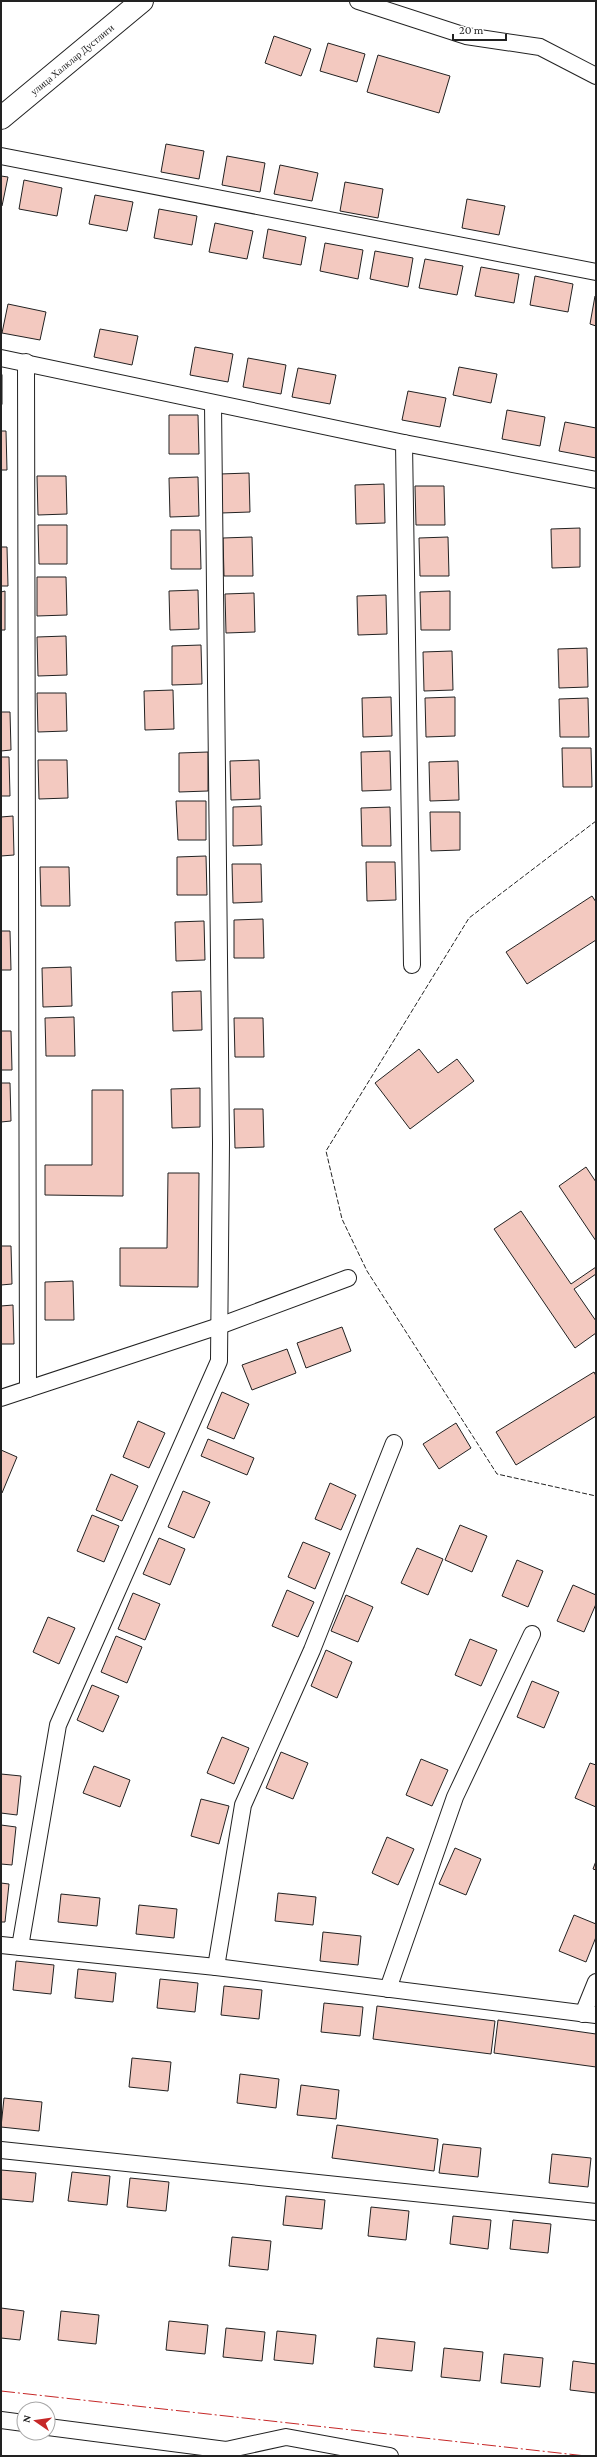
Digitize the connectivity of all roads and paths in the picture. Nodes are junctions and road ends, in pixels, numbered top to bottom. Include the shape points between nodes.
1 (142, 1) edge
2 (358, 1) edge
3 (596, 76) edge
4 (1, 118) edge
5 (1, 156) edge
6 (596, 272) edge
7 (1, 358) edge
8 (26, 362) junction
9 (213, 404) junction
10 (404, 443) junction
11 (596, 480) edge
12 (412, 965) dead end
13 (348, 1278) dead end
14 (219, 1326) junction
15 (28, 1389) junction
16 (1, 1398) edge
17 (394, 1444) dead end
18 (532, 1634) dead end
19 (1, 1945) edge
20 (20, 1947) junction
21 (216, 1967) junction
22 (596, 1982) edge
23 (388, 1989) junction
24 (589, 2015) edge
25 (1, 2150) edge
26 (596, 2212) edge
27 (1, 2420) edge
28 (16, 2422) edge
29 (56, 2427) edge
30 (390, 2456) edge

1 - 4 street, улица Халклар Дустлиги
2 - 3 street via 466,36 540,47
5 - 6 street
7 - 8 street
8 - 9 street
8 - 15 street
9 - 10 street
9 - 14 street via 221,1143
10 - 11 street
10 - 12 street
13 - 14 street
14 - 15 street
14 - 20 street via 219,1361 58,1725
15 - 16 street
17 - 21 street via 312,1650 243,1805
18 - 23 street via 455,1797
19 - 20 street
20 - 21 street
21 - 23 street
22 - 24 street
23 - 24 street
25 - 26 street
27 - 28 street
29 - 30 street via 226,2450 286,2437

